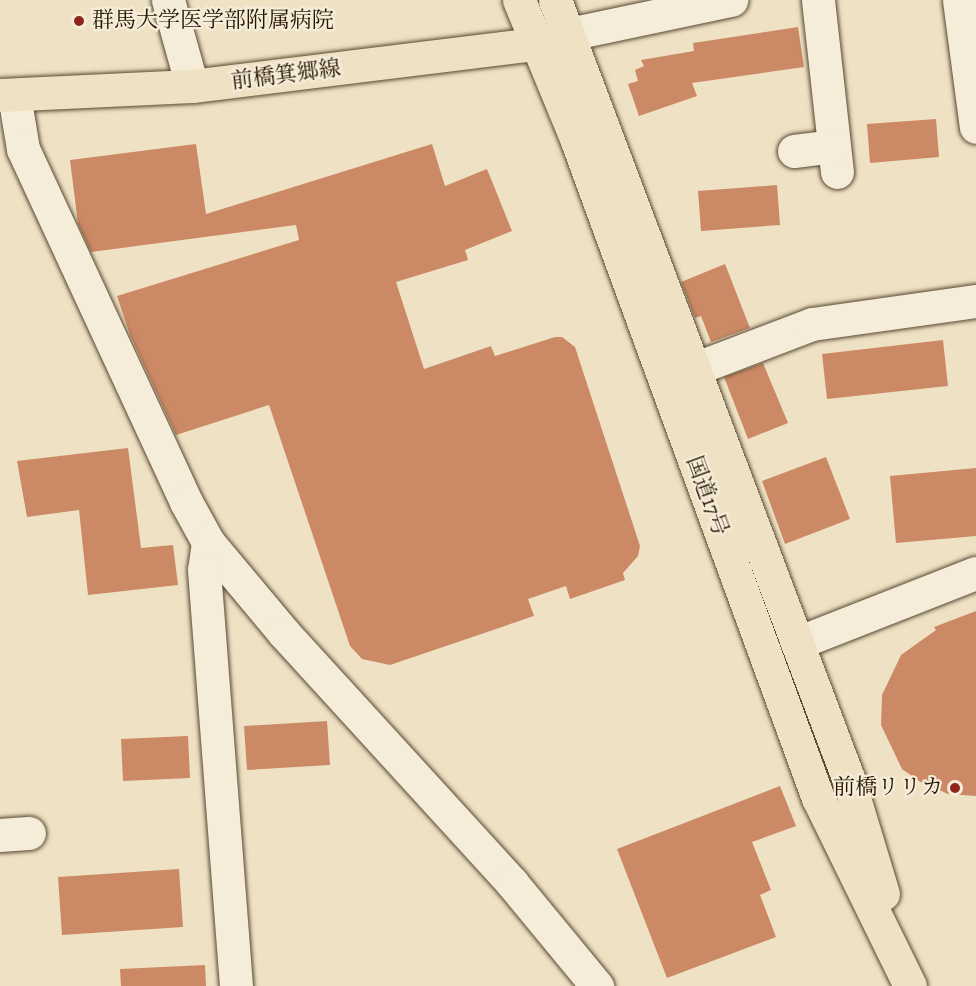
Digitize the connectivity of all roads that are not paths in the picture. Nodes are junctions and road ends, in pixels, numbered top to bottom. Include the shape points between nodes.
1 (168, 0) edge
2 (519, 0) edge
3 (555, 0) edge
4 (732, 0) edge
5 (818, 0) edge
6 (959, 0) edge
7 (569, 34) junction
8 (535, 44) junction
9 (192, 86) junction
10 (7, 95) edge
11 (976, 128) edge
12 (794, 151) dead end
13 (976, 302) edge
14 (694, 369) junction
15 (208, 542) junction
16 (976, 573) edge
17 (797, 643) junction
18 (236, 986) edge
19 (597, 986) edge
20 (911, 986) edge

1 - 9 street
2 - 8 main road, 国道17号
3 - 7 main road, 国道17号
4 - 7 street
5 - 12 street via 835,159
6 - 11 street
7 - 8 main road, 前橋箕郷線
7 - 14 main road, 国道17号
8 - 9 main road, 前橋箕郷線
8 - 20 main road, 国道17号 via 581,152 818,798
9 - 10 main road, 前橋箕郷線
10 - 15 street via 23,149
13 - 14 street via 812,324
14 - 17 main road, 国道17号
15 - 18 street via 204,570
15 - 19 street via 284,633 512,883
16 - 17 street
17 - 20 main road, 国道17号 via 848,778

